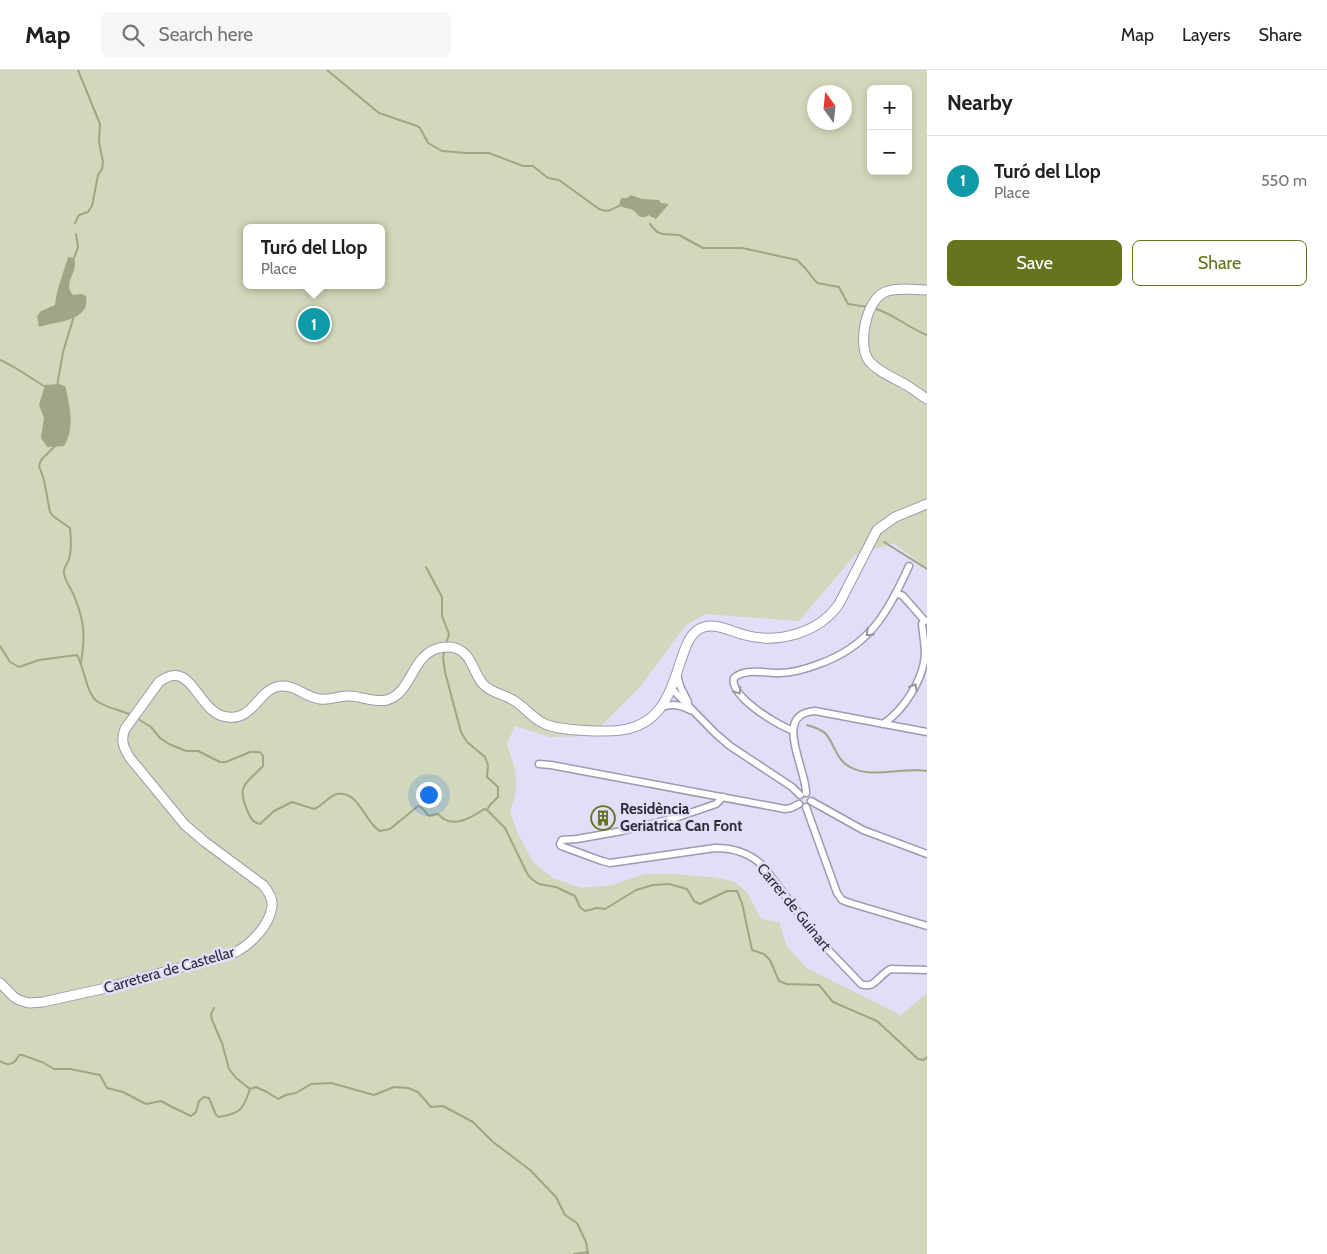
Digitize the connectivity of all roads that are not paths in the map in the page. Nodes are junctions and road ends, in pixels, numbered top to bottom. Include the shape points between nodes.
1 (927, 290) edge
2 (927, 399) edge
3 (927, 504) edge
4 (909, 566) dead end
5 (896, 592) junction
6 (925, 621) edge
7 (677, 673) junction
8 (671, 688) junction
9 (662, 707) junction
10 (694, 711) junction
11 (883, 724) junction
12 (792, 730) junction
13 (927, 732) edge
14 (539, 764) dead end
15 (803, 794) junction
16 (723, 797) junction
17 (811, 801) junction
18 (798, 804) junction
19 (806, 807) junction
20 (927, 854) edge
21 (927, 926) edge
22 (927, 970) edge
23 (0, 982) edge

1 - 2 street via 891,290 874,299 863,346 866,356 877,368
3 - 7 street, Carretera de Castellar via 895,517 877,530 839,604 820,624 801,632 770,638 748,636 715,626 701,627 689,640
4 - 5 street
5 - 6 street
5 -> 12 street via 877,625 855,646 838,656 790,672 745,672 734,678 734,685 746,701
11 -> 6 street via 906,700 920,673 925,657 922,624
7 - 8 street, Carretera de Castellar
7 - 10 street via 684,696
8 - 9 street, Carretera de Castellar
8 - 10 street
9 - 10 street via 678,705
9 - 23 street, Carretera de Castellar via 648,720 627,729 586,730 546,725 512,700 487,688 467,656 448,647 438,648 422,658 400,693 394,697 381,701 348,696 321,699 283,686 270,690 244,715 231,718 211,711 187,680 166,677 159,682 123,733 127,753 185,825 268,891 272,907 267,920 247,945 236,952 106,988 28,1003 14,997
10 - 15 street via 730,746
11 - 12 street via 815,711 798,717
11 - 13 street
12 - 15 street via 804,778
14 - 16 street
15 - 17 street
15 - 18 street via 797,800
16 - 18 street via 785,809
16 - 22 street, Carrer de Guinart via 716,804 675,818 562,840 560,844 610,862 715,848 744,852 764,866 819,940 861,984 873,985 891,969
17 - 19 street
17 - 20 street via 863,830
18 - 19 street
19 - 21 street via 840,897 850,903

